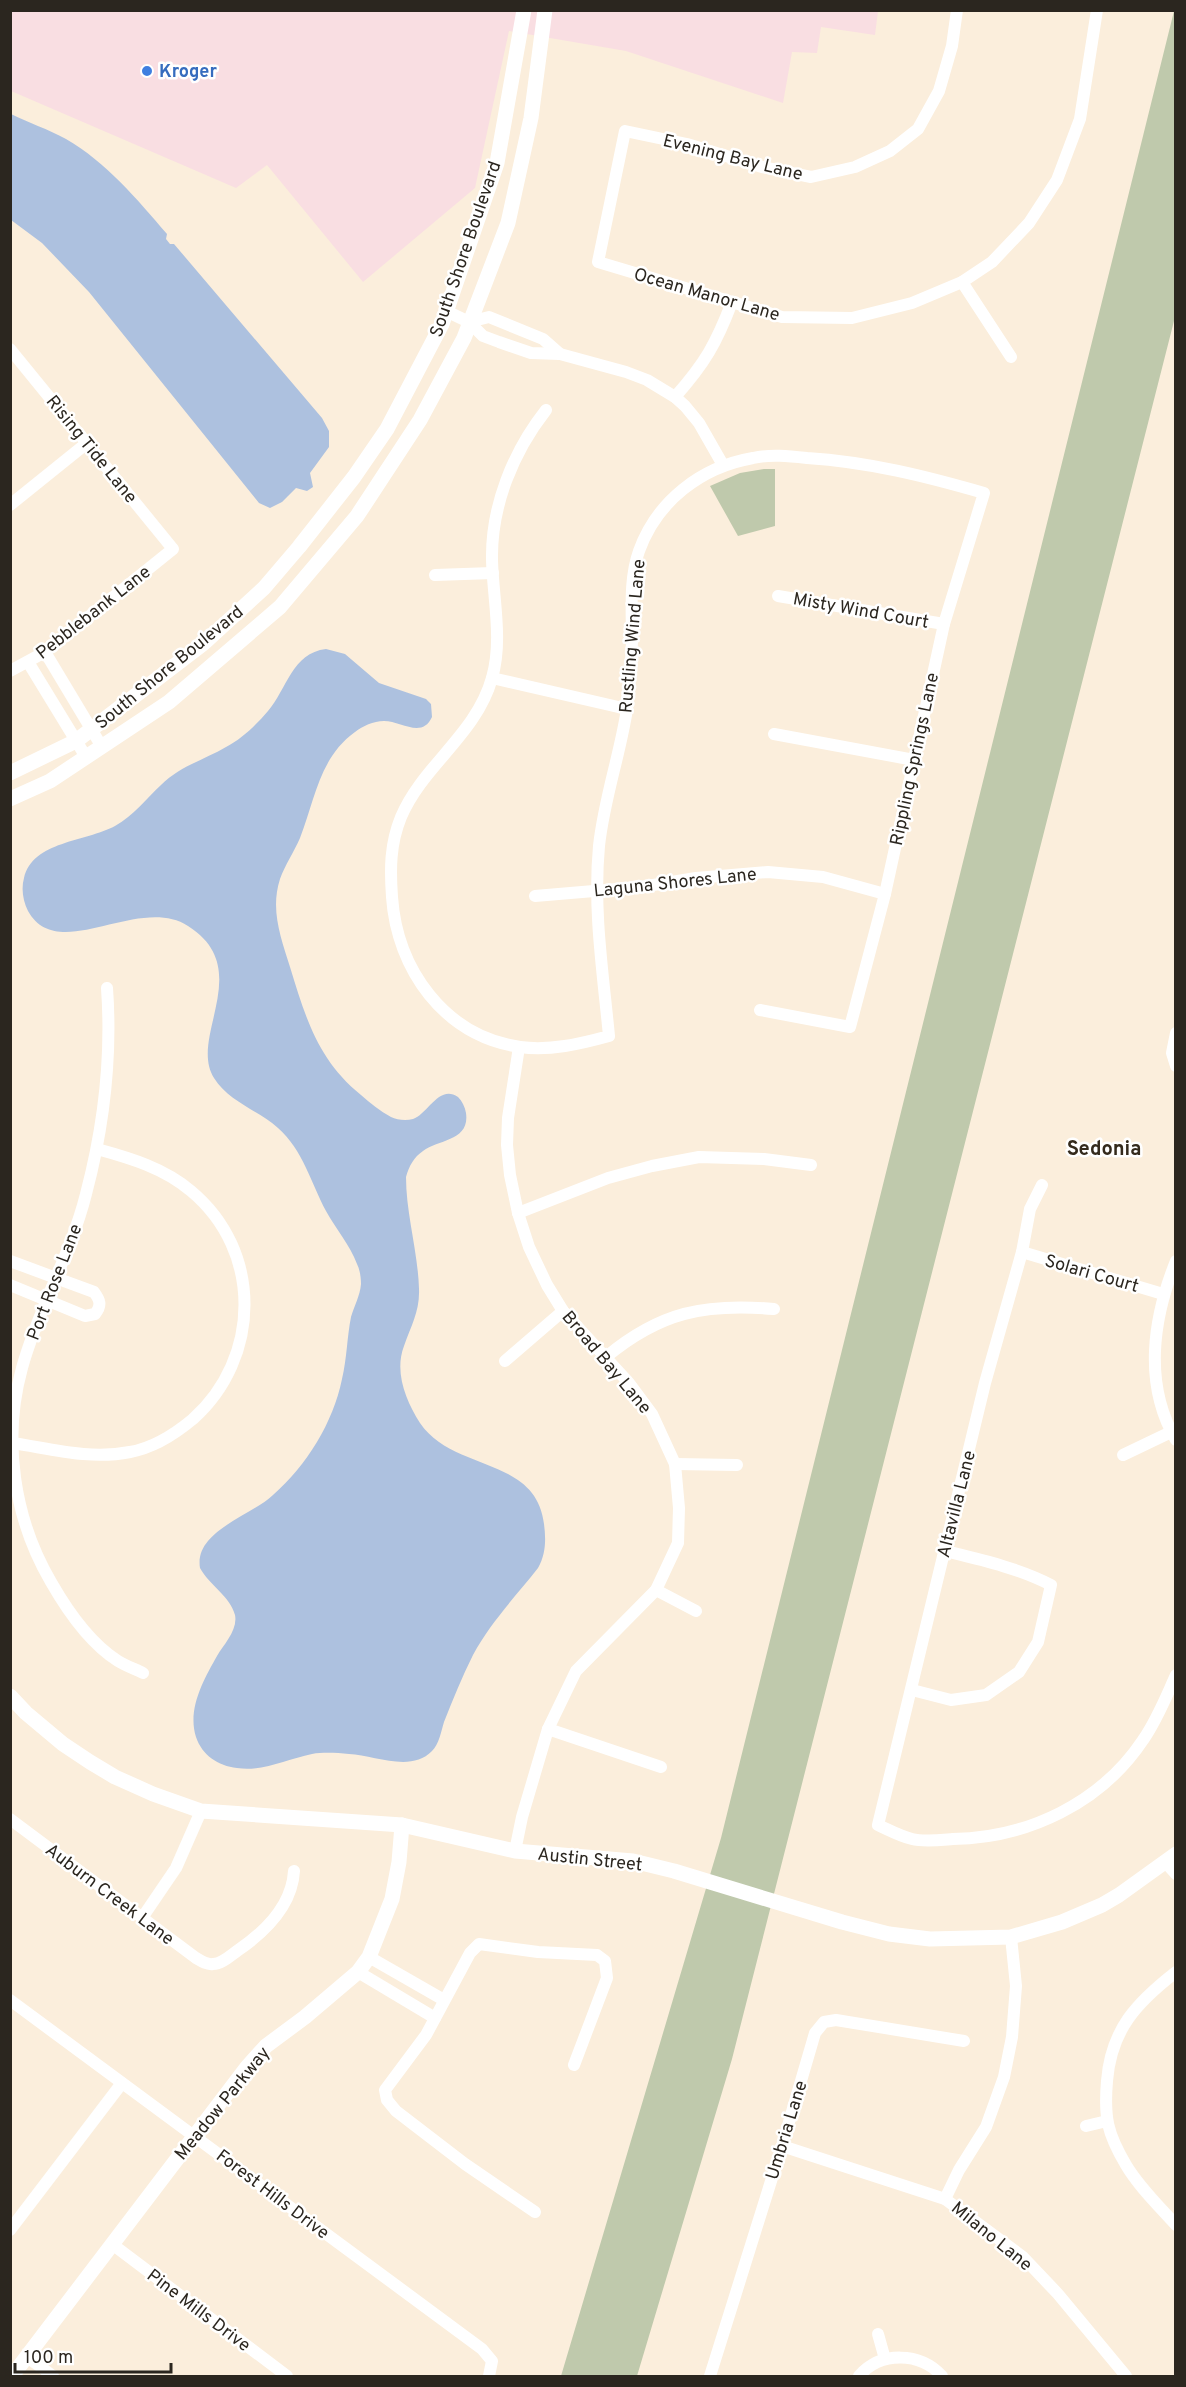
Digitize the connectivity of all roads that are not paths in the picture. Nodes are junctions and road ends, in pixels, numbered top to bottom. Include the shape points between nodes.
1 (957, 10) edge
2 (1097, 10) edge
3 (523, 16) edge
4 (544, 18) edge
5 (598, 262) joint
6 (962, 282) junction
7 (732, 302) junction
8 (446, 311) junction
9 (469, 322) junction
10 (10, 349) edge
11 (560, 354) junction
12 (1011, 357) dead end
13 (675, 397) junction
14 (546, 410) dead end
15 (87, 443) junction
16 (723, 465) junction
17 (984, 493) joint
18 (10, 505) edge
19 (173, 549) joint
20 (493, 573) junction
21 (435, 575) dead end
22 (778, 596) dead end
23 (944, 624) junction
24 (45, 652) junction
25 (28, 663) junction
26 (10, 671) edge
27 (492, 678) junction
28 (627, 709) junction
29 (92, 730) junction
30 (774, 734) dead end
31 (76, 741) junction
32 (102, 747) junction
33 (87, 757) junction
34 (914, 760) junction
35 (10, 774) edge
36 (10, 799) edge
37 (597, 891) junction
38 (885, 894) junction
39 (535, 896) dead end
40 (107, 988) dead end
41 (760, 1010) dead end
42 (1176, 1032) edge
43 (519, 1047) junction
44 (1176, 1066) edge
45 (97, 1149) junction
46 (811, 1165) dead end
47 (1042, 1185) dead end
48 (518, 1213) junction
49 (1022, 1252) junction
50 (10, 1261) edge
51 (1176, 1261) edge
52 (56, 1278) junction
53 (10, 1285) edge
54 (1163, 1294) junction
55 (47, 1300) junction
56 (774, 1309) dead end
57 (563, 1311) junction
58 (606, 1358) junction
59 (505, 1361) dead end
60 (1173, 1436) edge
61 (13, 1443) junction
62 (1123, 1455) dead end
63 (675, 1464) junction
64 (736, 1465) dead end
65 (945, 1551) junction
66 (656, 1590) junction
67 (696, 1611) dead end
68 (143, 1672) dead end
69 (1176, 1675) edge
70 (912, 1690) junction
71 (10, 1696) edge
72 (548, 1729) junction
73 (661, 1767) dead end
74 (201, 1811) junction
75 (10, 1819) edge
76 (402, 1825) junction
77 (515, 1851) junction
78 (1172, 1863) edge
79 (294, 1871) dead end
80 (142, 1918) junction
81 (1011, 1937) junction
82 (369, 1957) junction
83 (358, 1972) junction
84 (1176, 1972) edge
85 (10, 2000) edge
86 (444, 2000) junction
87 (435, 2018) junction
88 (964, 2041) dead end
89 (574, 2065) dead end
90 (122, 2083) junction
91 (1107, 2121) junction
92 (1086, 2126) dead end
93 (194, 2136) junction
94 (782, 2146) junction
95 (945, 2199) junction
96 (535, 2212) dead end
97 (1176, 2225) edge
98 (10, 2230) edge
99 (112, 2244) junction
100 (878, 2334) dead end
101 (27, 2357) junction
102 (885, 2359) junction
103 (12, 2376) edge
104 (53, 2376) edge
105 (287, 2376) edge
106 (489, 2376) edge
107 (710, 2376) edge
108 (859, 2376) edge
109 (942, 2376) edge
110 (1125, 2376) edge

1 - 5 street, Evening Bay Lane via 939,91 918,129 890,151 855,167 811,177 625,131
2 - 6 street, Ocean Manor Lane via 1080,119 1057,180 1029,223 992,262
3 - 4 street
3 - 8 street, South Shore Boulevard via 497,163
4 - 9 street, South Shore Boulevard via 531,118 508,223
5 - 7 street, Ocean Manor Lane
6 - 7 street, Ocean Manor Lane via 912,303 852,318 782,317
6 - 12 street
7 - 13 street via 718,339 701,368
8 - 9 street
8 - 29 street, South Shore Boulevard via 387,429 299,547 264,588 204,643
9 - 11 street via 491,339 531,353
9 - 11 street via 489,317 543,339
9 - 32 street, South Shore Boulevard via 420,420 357,516 280,607 169,702
10 - 15 street, Rising Tide Lane
11 - 13 street via 626,372
13 - 16 street via 699,423
14 - 20 street via 531,428 501,495 493,538
15 - 18 street
15 - 19 street, Rising Tide Lane
16 - 17 street, Rustling Wind Lane via 754,457 823,459 911,472
16 - 28 street, Rustling Wind Lane via 673,497 658,514 639,550 631,609
17 - 23 street, Rippling Springs Lane
19 - 24 street, Pebblebank Lane
20 - 21 street
20 - 27 street via 497,639
22 - 23 street, Misty Wind Court
23 - 34 street, Rippling Springs Lane
24 - 25 street, Pebblebank Lane
24 - 29 street
25 - 26 street, Pebblebank Lane
25 - 31 street
27 - 28 street
27 - 43 street via 475,718 425,779 402,815 391,854 393,911 399,945 420,984 435,1001 478,1034
28 - 37 street, Rustling Wind Lane via 604,813
29 - 31 street, South Shore Boulevard
29 - 32 street
30 - 34 street
31 - 33 street
31 - 35 street, South Shore Boulevard
32 - 33 street, South Shore Boulevard
33 - 36 street, South Shore Boulevard via 50,781
34 - 38 street, Rippling Springs Lane
37 - 38 street, Laguna Shores Lane via 768,872 823,877
37 - 39 street, Laguna Shores Lane
37 - 43 street, Rustling Wind Lane via 609,1036 577,1045
38 - 41 street, Rippling Springs Lane via 850,1027
40 - 45 street, Port Rose Lane via 108,1071
42 - 44 street via 1172,1053
43 - 48 street, Broad Bay Lane via 507,1145
45 - 52 street, Port Rose Lane via 85,1197
45 - 61 street via 145,1164 179,1182 219,1224 238,1261 244,1286 243,1333 215,1397 169,1437 131,1452 101,1456
46 - 48 street via 699,1157 608,1178
47 - 49 street, Altavilla Lane via 1030,1209
48 - 57 street, Broad Bay Lane via 542,1276
49 - 54 street, Solari Court
49 - 65 street, Altavilla Lane
50 - 52 street
51 - 54 street
52 - 55 street, Port Rose Lane
52 - 55 street via 94,1292 99,1310 86,1316
53 - 55 street
54 - 60 street via 1154,1343 1155,1381
55 - 61 street, Port Rose Lane via 22,1369
56 - 58 street via 714,1307 683,1314 631,1337
57 - 58 street, Broad Bay Lane
57 - 59 street
58 - 63 street, Broad Bay Lane via 652,1414
60 - 62 street
61 - 68 street, Port Rose Lane via 22,1516 38,1559 60,1598 98,1644 119,1661
63 - 64 street
63 - 66 street, Broad Bay Lane via 678,1543
65 - 70 street, Altavilla Lane
65 - 70 street via 1006,1566 1051,1585 1038,1642 1019,1672 986,1695 951,1700
66 - 67 street
66 - 72 street, Broad Bay Lane via 576,1671
69 - 70 street, Altavilla Lane via 1143,1740 1095,1792 1036,1824 972,1839 912,1839 878,1826
71 - 74 street, Austin Street via 63,1744 90,1762 153,1794
72 - 73 street
72 - 77 street, Broad Bay Lane
74 - 76 street, Austin Street
74 - 80 street via 176,1868
75 - 80 street, Auburn Creek Lane
76 - 77 street, Austin Street
76 - 82 street, Meadow Parkway via 392,1899
77 - 81 street, Austin Street via 633,1861 889,1934 930,1939
78 - 81 street, Austin Street via 1102,1905
79 - 80 street, Auburn Creek Lane via 287,1897 269,1925 248,1944 213,1964 196,1958
81 - 95 street via 1016,1986 1004,2077 986,2127
82 - 83 street, Meadow Parkway
82 - 86 street
83 - 87 street
83 - 93 street, Meadow Parkway via 266,2046
84 - 91 street via 1147,1996 1119,2033 1108,2068 1104,2108
85 - 90 street, Forest Hills Drive
86 - 87 street
86 - 89 street via 479,1944 597,1955 605,1961 607,1978
87 - 96 street via 384,2090 387,2100 465,2164
88 - 94 street, Umbria Lane via 846,2021 824,2022 815,2033
90 - 93 street, Forest Hills Drive
90 - 98 street
91 - 92 street
91 - 97 street via 1127,2167
93 - 99 street, Meadow Parkway
93 - 106 street, Forest Hills Drive via 482,2349 492,2361
94 - 95 street, Milano Lane
94 - 107 street, Umbria Lane
95 - 110 street, Milano Lane via 1023,2257
99 - 101 street, Meadow Parkway
99 - 105 street, Pine Mills Drive
100 - 102 street
101 - 103 street, Meadow Parkway
101 - 104 street
102 - 108 street
102 - 109 street via 910,2358

